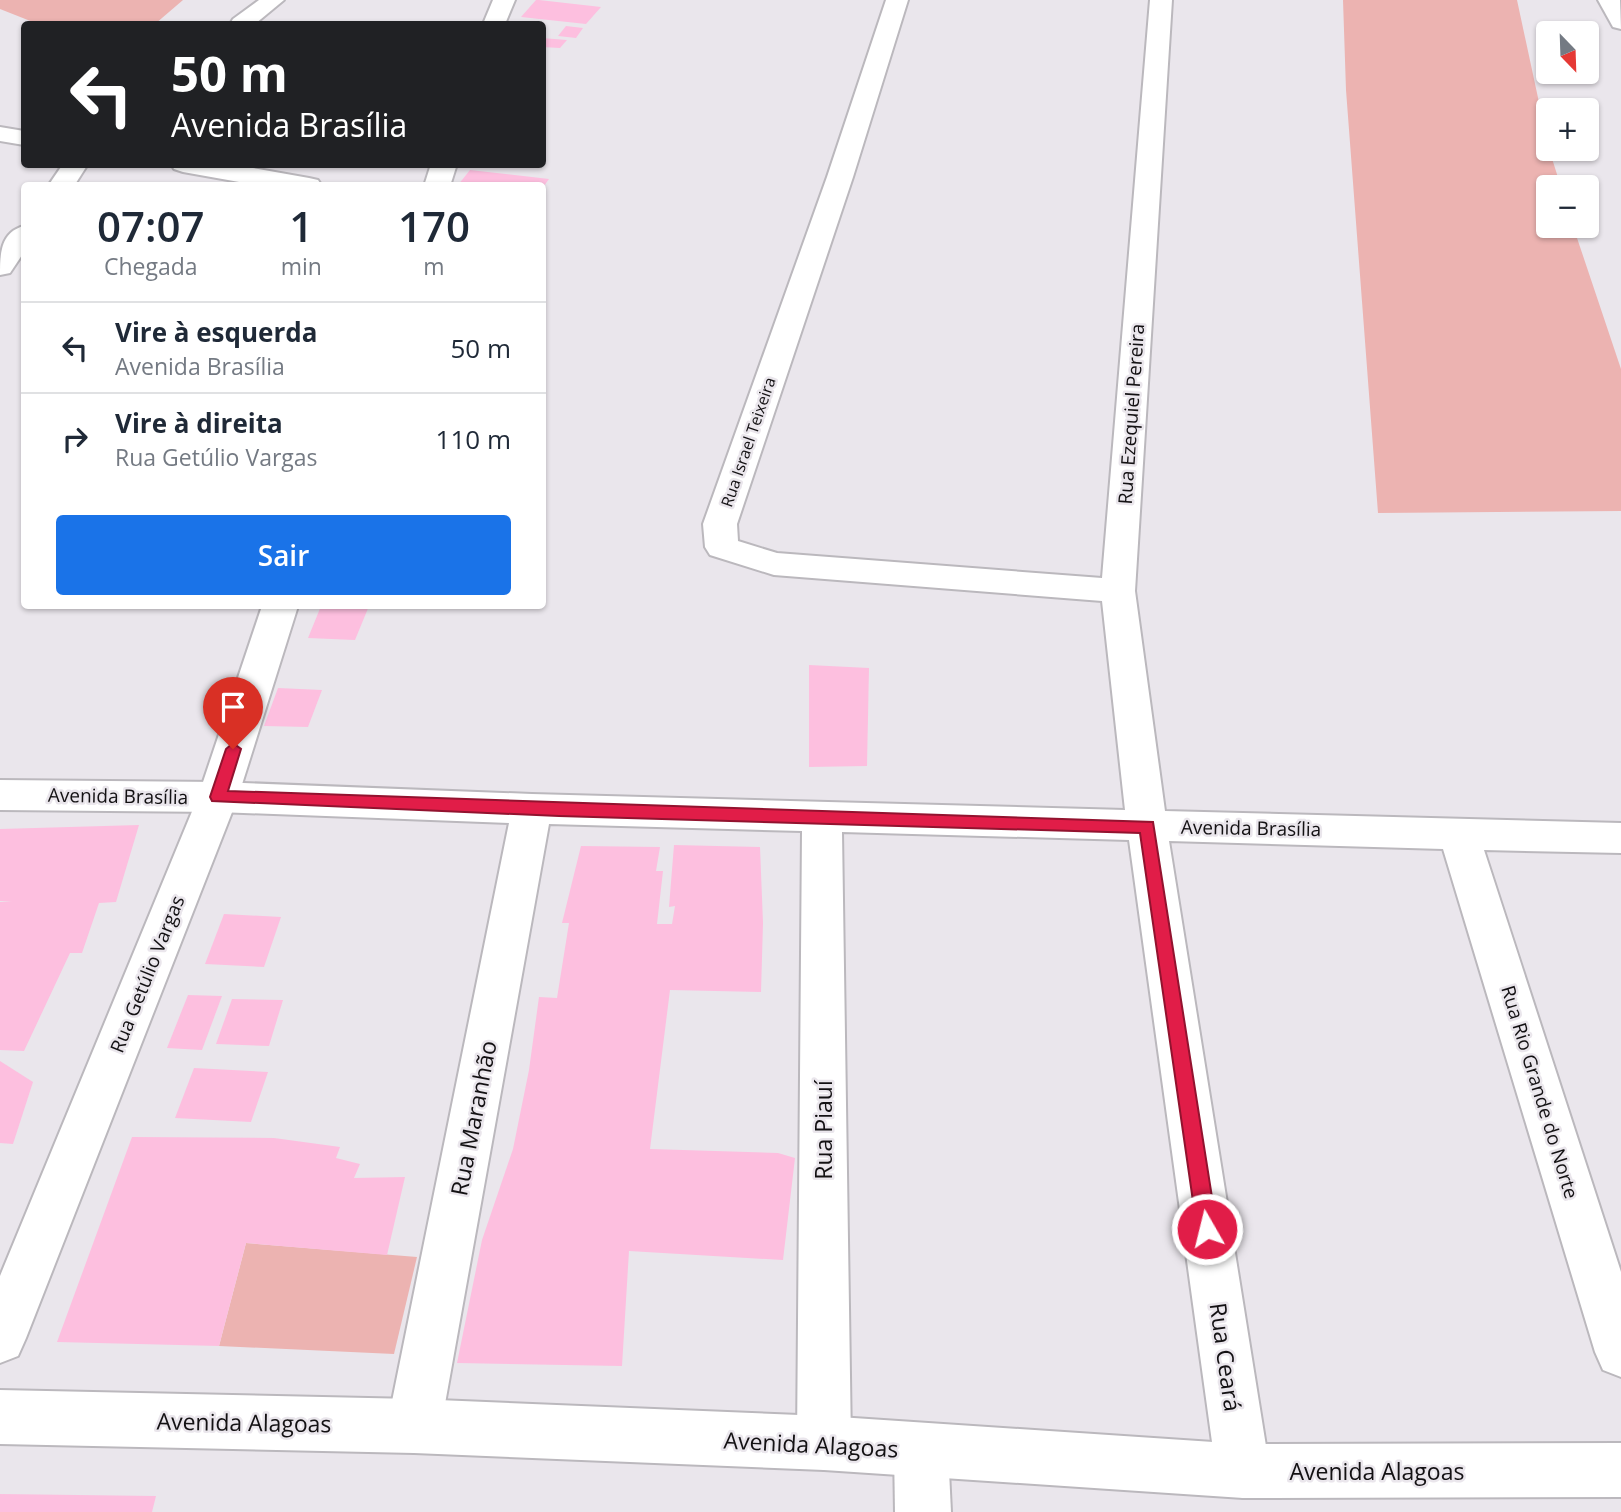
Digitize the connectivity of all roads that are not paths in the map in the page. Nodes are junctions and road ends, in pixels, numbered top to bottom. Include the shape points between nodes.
1 (273, 0) edge
2 (504, 0) edge
3 (897, 0) edge
4 (1161, 0) edge
5 (1609, 0) edge
6 (245, 21) edge
7 (495, 21) edge
8 (1621, 23) edge
9 (0, 134) edge
10 (21, 138) edge
11 (206, 168) edge
12 (286, 182) edge
13 (21, 238) edge
14 (0, 267) edge
15 (1118, 591) junction
16 (279, 609) edge
17 (0, 795) edge
18 (218, 797) junction
19 (532, 809) junction
20 (821, 818) junction
21 (1147, 827) junction
22 (1458, 832) junction
23 (1621, 838) edge
24 (0, 1338) edge
25 (1621, 1352) edge
26 (0, 1417) edge
27 (414, 1426) junction
28 (824, 1443) junction
29 (921, 1450) junction
30 (1621, 1470) edge
31 (1242, 1471) junction
32 (923, 1512) edge

1 - 6 street
2 - 7 street
3 - 15 street, Rua Israel Teixeira via 720,524 722,547 774,564
4 - 15 street, Rua Ezequiel Pereira
5 - 8 street
9 - 10 street
11 - 12 street
13 - 14 street
15 - 21 street, Rua Ezequiel Pereira
16 - 18 street, Rua Getúlio Vargas
17 - 18 street, Avenida Brasília
18 - 19 street, Avenida Brasília
18 - 24 street, Rua Getúlio Vargas
19 - 20 street, Avenida Brasília
19 - 27 street, Rua Maranhão
20 - 21 street, Avenida Brasília
20 - 28 street, Rua Piauí
21 - 22 street, Avenida Brasília
21 - 31 street, Rua Ceará
22 - 23 street, Avenida Brasília
22 - 25 street, Rua Rio Grande do Norte
26 - 27 street, Avenida Alagoas
27 - 28 street, Avenida Alagoas
28 - 29 street, Avenida Alagoas
29 - 31 street, Avenida Alagoas
29 - 32 street
30 - 31 street, Avenida Alagoas

